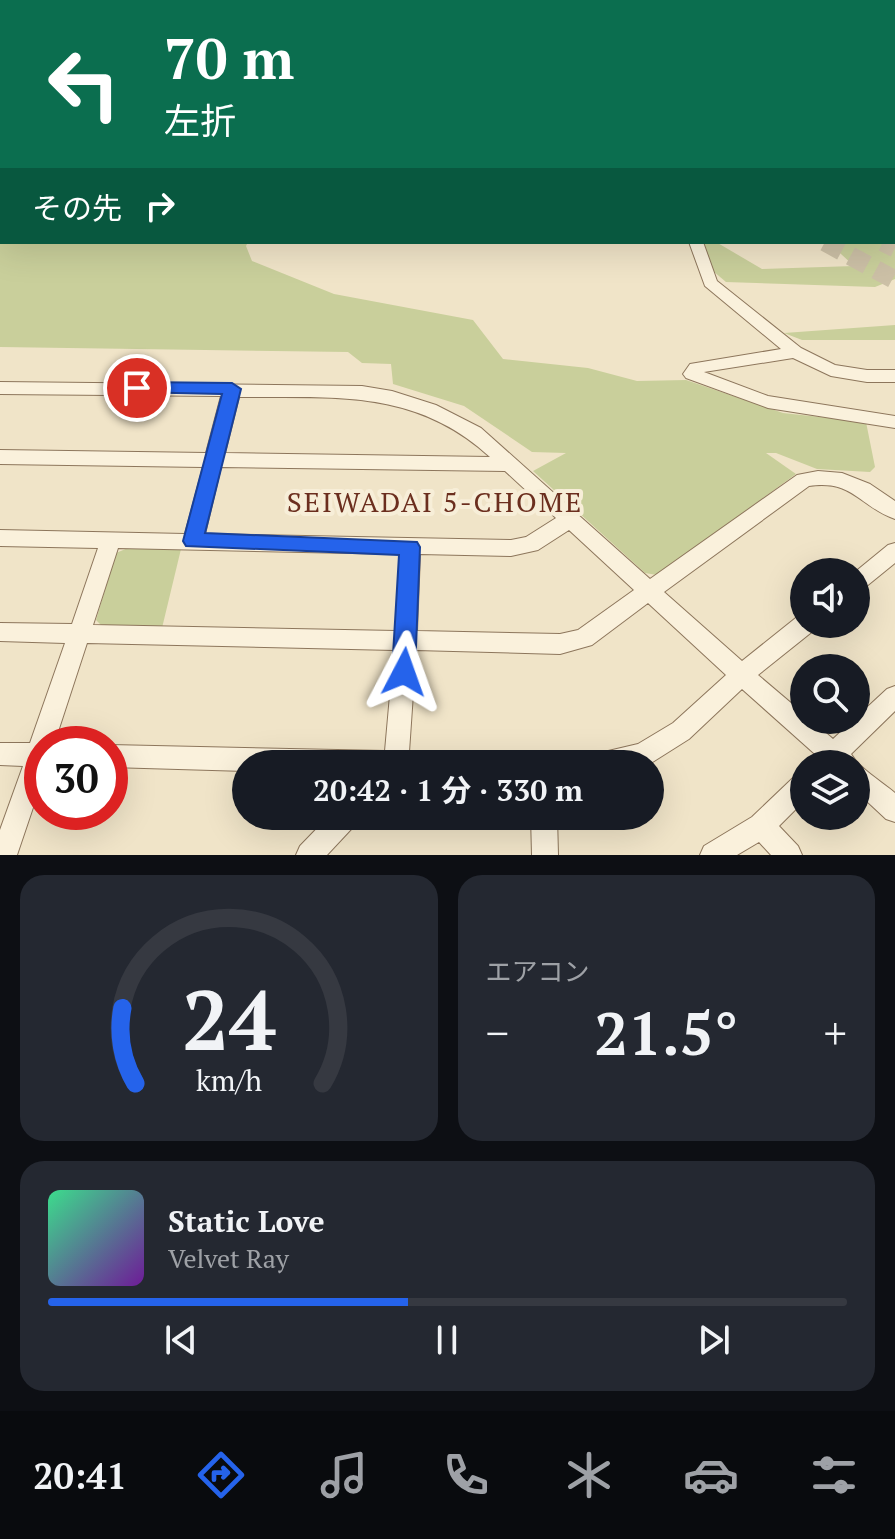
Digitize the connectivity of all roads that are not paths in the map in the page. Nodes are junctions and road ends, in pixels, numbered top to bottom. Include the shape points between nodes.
1 (697, 244) edge
2 (795, 352) junction
3 (895, 376) edge
4 (0, 388) edge
5 (232, 389) junction
6 (895, 422) edge
7 (0, 457) edge
8 (214, 460) junction
9 (512, 464) junction
10 (895, 511) edge
11 (569, 520) junction
12 (0, 538) edge
13 (111, 540) junction
14 (193, 541) junction
15 (410, 547) junction
16 (895, 551) edge
17 (870, 572) edge
18 (647, 591) junction
19 (0, 632) edge
20 (81, 633) junction
21 (790, 636) edge
22 (406, 642) junction
23 (742, 675) junction
24 (895, 696) edge
25 (49, 726) edge
26 (397, 750) edge
27 (650, 750) edge
28 (822, 750) edge
29 (844, 750) edge
30 (24, 752) edge
31 (0, 754) edge
32 (128, 757) edge
33 (232, 759) edge
34 (870, 788) edge
35 (24, 798) edge
36 (790, 798) edge
37 (895, 810) edge
38 (761, 826) junction
39 (333, 830) edge
40 (544, 830) edge
41 (1, 855) edge
42 (309, 855) edge
43 (545, 855) edge
44 (713, 855) edge
45 (789, 855) edge

1 - 2 street via 710,283
2 - 3 street via 831,370
2 - 6 street via 696,368 692,374 778,404
4 - 5 street
5 - 8 street
5 - 9 street via 392,397 430,409 475,433
7 - 8 street
8 - 9 street
8 - 14 street
9 - 11 street
10 - 18 street via 853,482 826,475 804,480
11 - 15 street via 531,544 511,548
11 - 18 street
12 - 13 street
13 - 14 street
13 - 20 street
14 - 15 street
15 - 22 street
16 - 17 street
18 - 22 street via 584,638 560,644
18 - 23 street
19 - 20 street
20 - 22 street
20 - 25 street
21 - 23 street
22 - 26 street
23 - 27 street via 681,731
23 - 28 street
24 - 29 street
30 - 31 street
32 - 33 street
34 - 37 street
35 - 41 street
36 - 38 street
38 - 44 street
38 - 45 street
39 - 42 street
40 - 43 street

